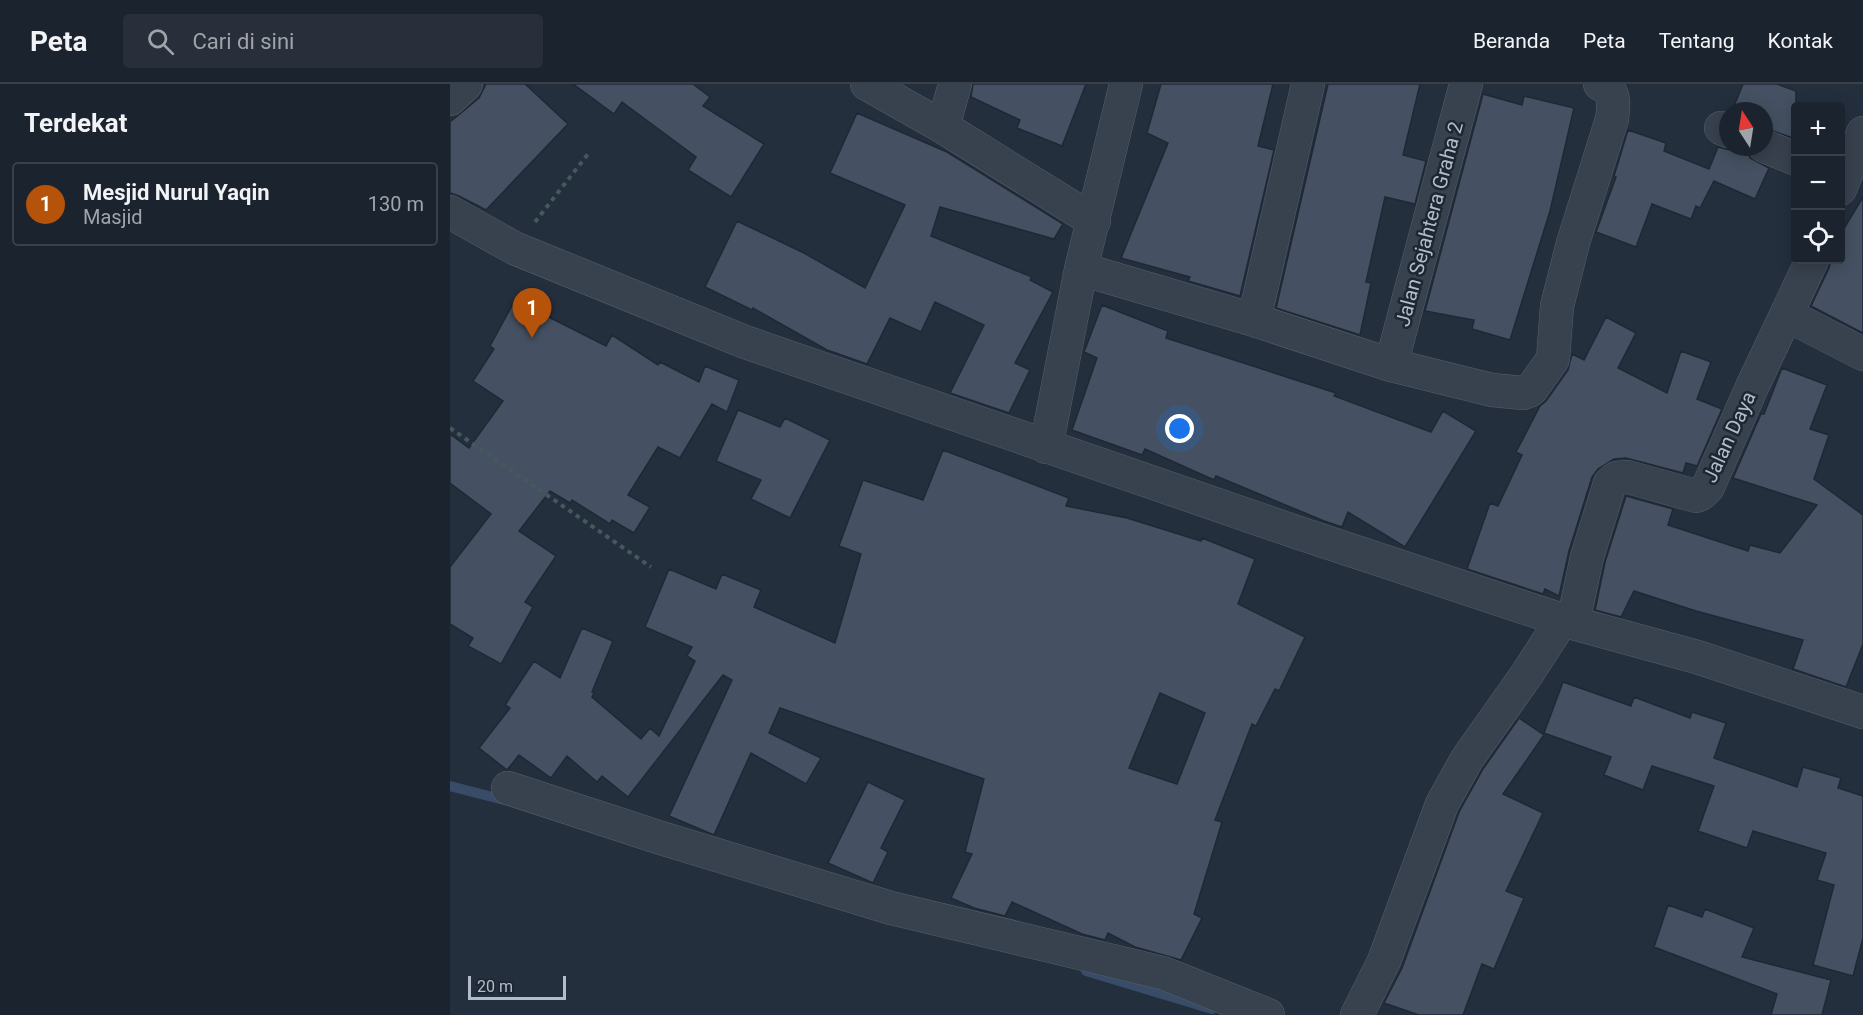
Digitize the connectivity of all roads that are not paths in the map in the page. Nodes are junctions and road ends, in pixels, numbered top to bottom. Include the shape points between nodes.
1 (466, 84) edge
2 (867, 84) edge
3 (954, 84) edge
4 (1126, 84) edge
5 (1308, 84) edge
6 (1466, 84) edge
7 (1600, 84) edge
8 (450, 99) edge
9 (943, 127) junction
10 (1863, 133) edge
11 (1773, 150) edge
12 (1791, 157) edge
13 (1845, 176) edge
14 (450, 212) edge
15 (1094, 221) junction
16 (1810, 264) edge
17 (1081, 269) junction
18 (1787, 315) junction
19 (1254, 320) junction
20 (1863, 354) edge
21 (1391, 365) junction
22 (1046, 447) junction
23 (1567, 621) junction
24 (1863, 712) edge
25 (508, 788) dead end
26 (1268, 1015) edge
27 (1358, 1015) edge

1 - 8 street
2 - 9 street
3 - 9 street
4 - 15 street
5 - 19 street
6 - 21 street, Jalan Sejahtera Graha 2
7 - 21 street via 1606,86 1614,100 1612,119 1557,306 1552,359 1538,382 1523,393 1492,390
9 - 15 street
10 - 13 street
11 - 12 street
14 - 22 street via 514,248 745,342
15 - 17 street
16 - 18 street, Jalan Daya
17 - 19 street
17 - 22 street
18 - 20 street
18 - 23 street, Jalan Daya via 1719,466 1701,494 1696,496 1628,477 1610,483
19 - 21 street
22 - 23 street
23 - 24 street via 1697,657
23 - 27 street via 1467,759 1442,804 1384,961
25 - 26 street via 891,908 1163,973

